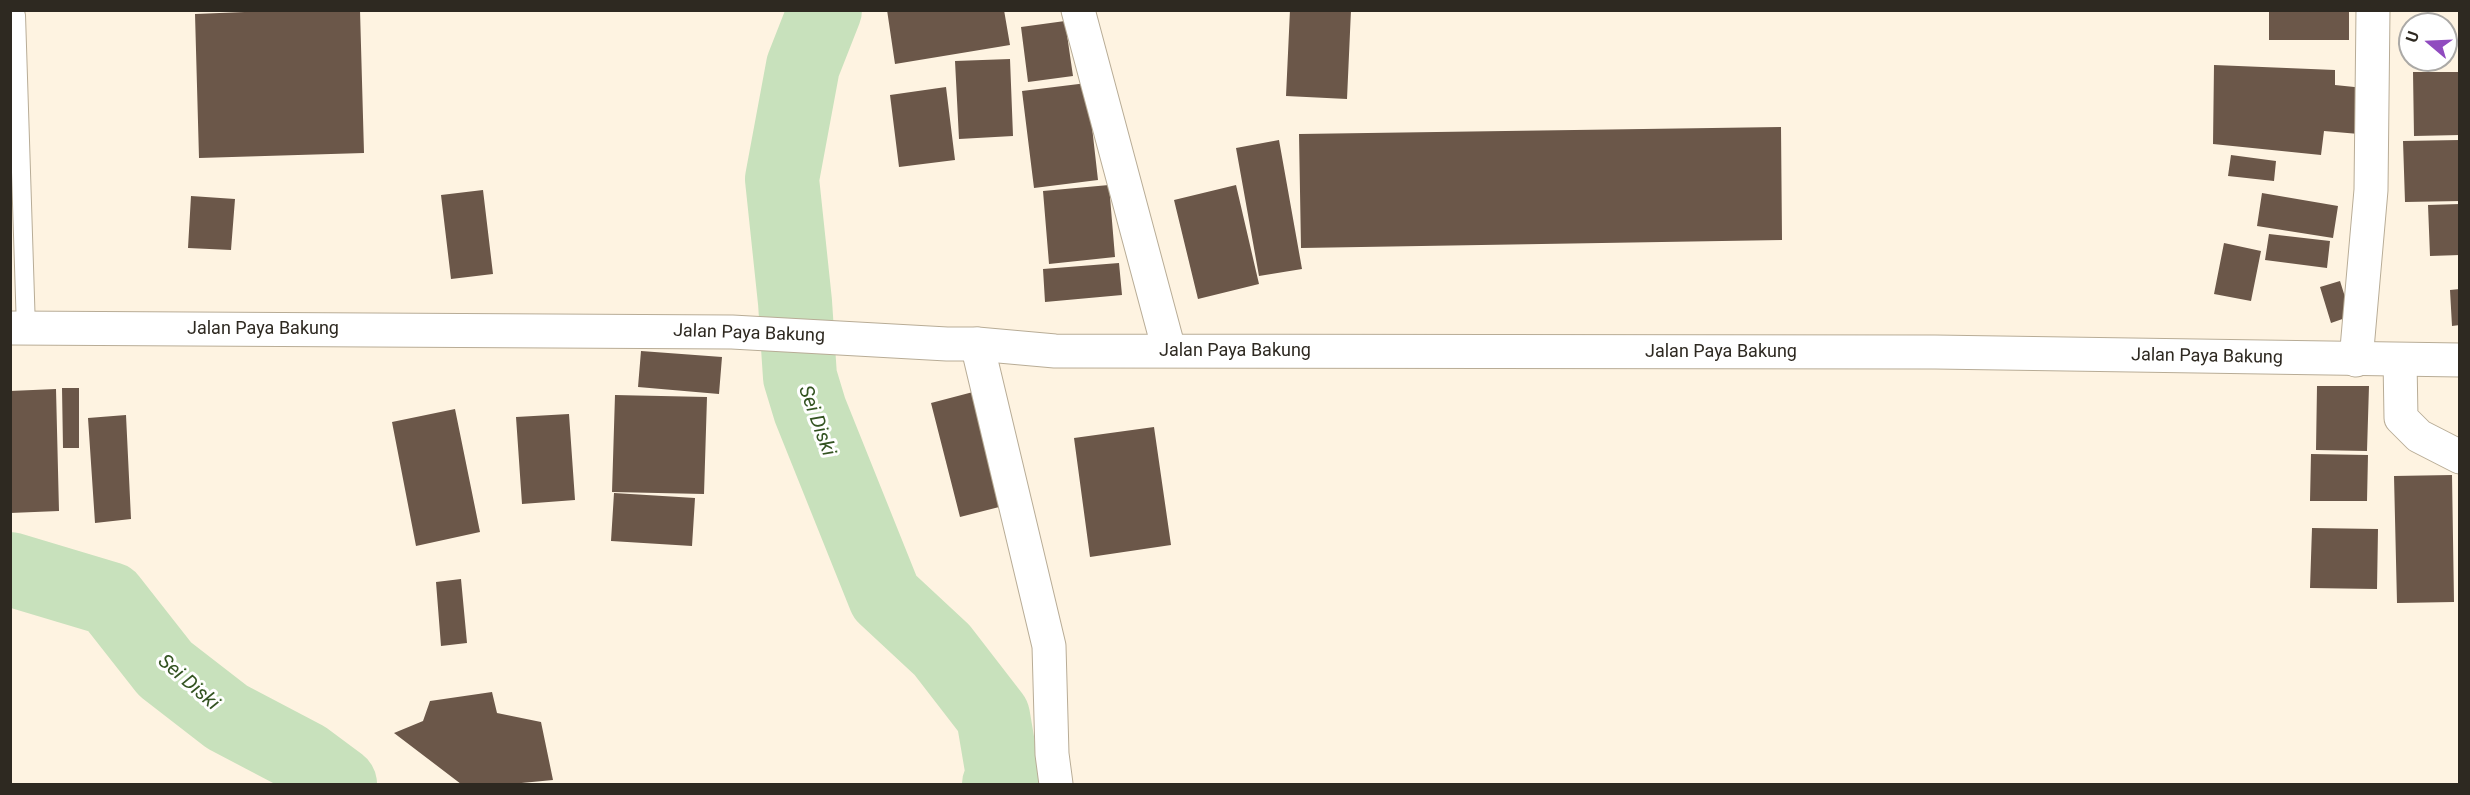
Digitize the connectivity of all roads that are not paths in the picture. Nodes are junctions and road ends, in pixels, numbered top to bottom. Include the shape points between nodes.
1 (1078, 10) edge
2 (2373, 10) edge
3 (16, 15) dead end
4 (18, 328) edge
5 (978, 344) junction
6 (1169, 350) junction
7 (2356, 360) junction
8 (2400, 360) junction
9 (2460, 360) edge
10 (2460, 457) edge
11 (1056, 784) edge

1 - 6 main road
2 - 7 main road via 2371,190
3 - 4 lane
4 - 5 main road, Jalan Paya Bakung via 732,332
5 - 6 main road, Jalan Paya Bakung via 1055,351
5 - 11 main road via 1049,646
6 - 7 main road, Jalan Paya Bakung via 1935,352
7 - 8 main road, Jalan Paya Bakung
8 - 9 main road, Jalan Paya Bakung
8 - 10 main road via 2400,418 2418,436

